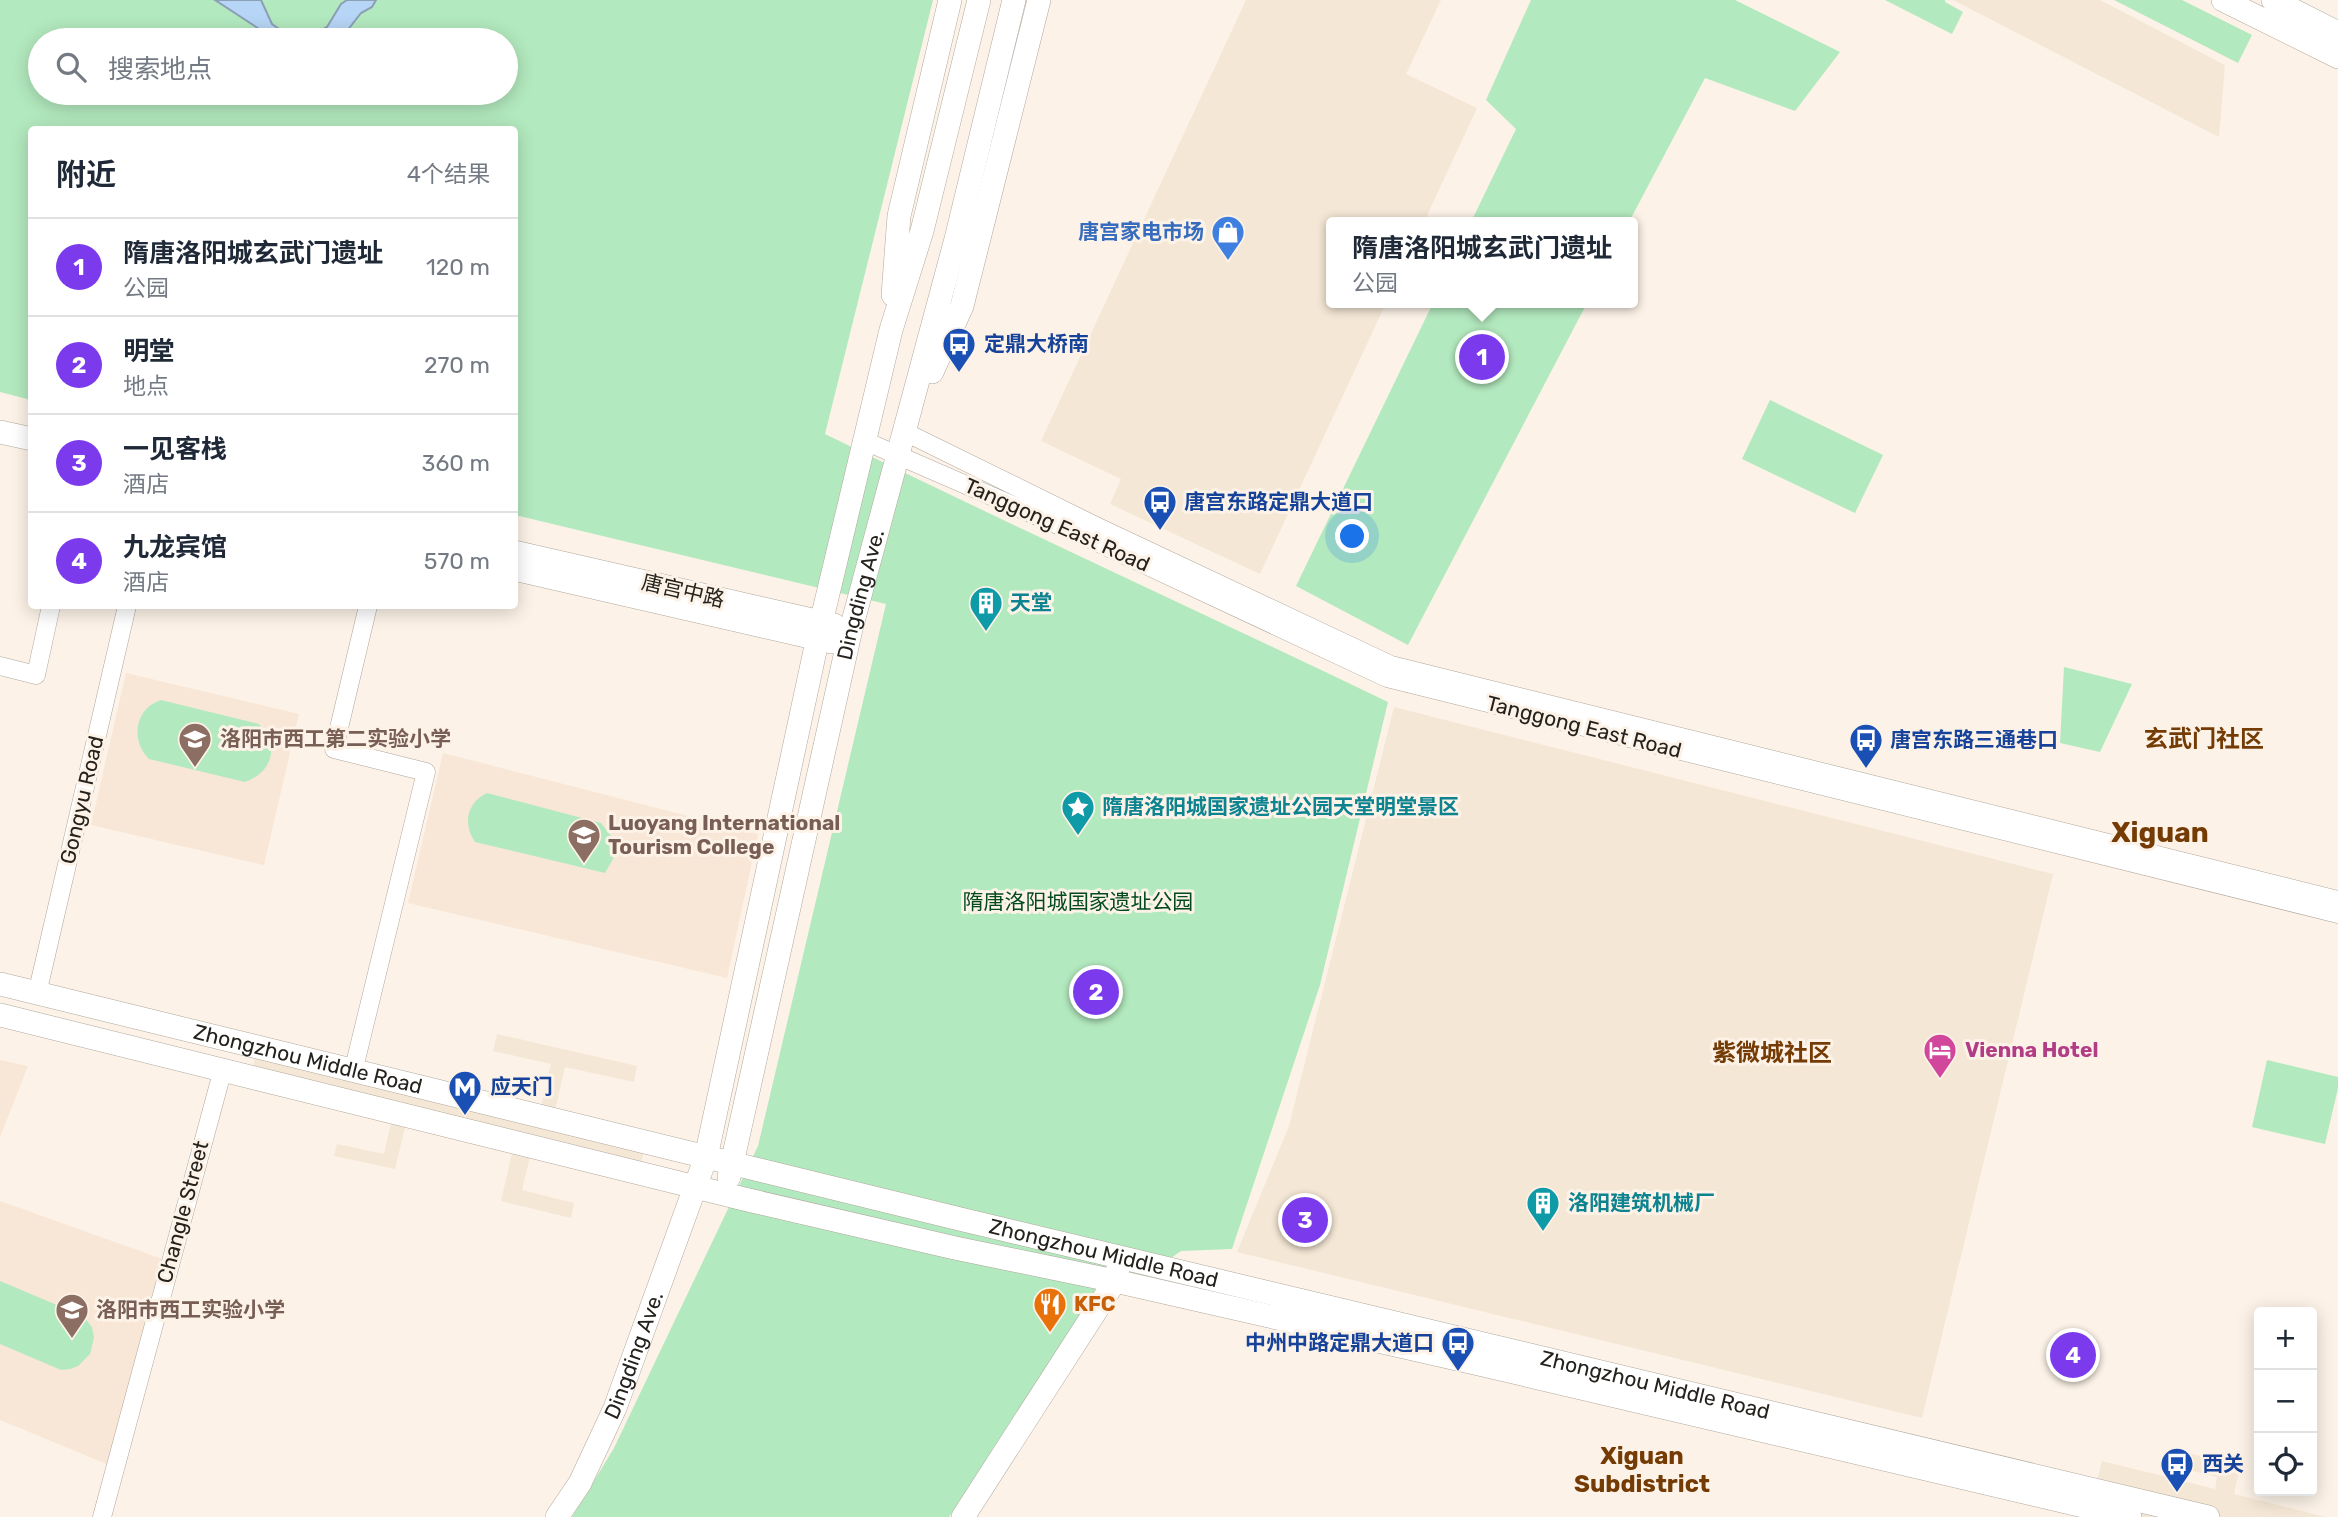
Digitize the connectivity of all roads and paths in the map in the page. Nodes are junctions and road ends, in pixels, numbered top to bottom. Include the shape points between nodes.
1 (950, 0) edge
2 (979, 0) edge
3 (1014, 0) edge
4 (1039, 0) edge
5 (2223, 0) edge
6 (2273, 0) edge
7 (2338, 33) edge
8 (2338, 57) edge
9 (898, 232) junction
10 (922, 232) junction
11 (967, 240) junction
12 (891, 330) junction
13 (0, 432) edge
14 (905, 432) junction
15 (28, 438) edge
16 (865, 441) junction
17 (0, 446) edge
18 (28, 453) edge
19 (899, 455) junction
20 (518, 553) edge
21 (518, 570) edge
22 (50, 609) edge
23 (126, 609) edge
24 (367, 609) edge
25 (820, 631) junction
26 (849, 637) junction
27 (0, 666) edge
28 (2338, 900) edge
29 (2338, 914) edge
30 (0, 985) edge
31 (37, 993) junction
32 (0, 1015) edge
33 (223, 1069) junction
34 (354, 1072) junction
35 (706, 1157) junction
36 (732, 1164) junction
37 (695, 1186) junction
38 (725, 1195) junction
39 (1120, 1258) junction
40 (1115, 1281) junction
41 (2084, 1504) edge
42 (102, 1517) edge
43 (557, 1517) edge
44 (963, 1517) edge
45 (2130, 1517) edge
46 (2208, 1517) edge

1 - 9 main road
2 - 10 main road, Dingding Ave.
3 - 11 main road, Dingding Ave.
4 - 11 main road
5 - 8 main road
6 - 7 main road
9 - 10 main road via 905,243 912,243
9 - 12 main road
10 - 12 main road, Dingding Ave.
11 - 14 main road, Dingding Ave.
12 - 16 main road, Dingding Ave.
13 - 15 main road
14 - 19 main road, Dingding Ave.
14 - 28 street, Tanggong East Road via 1391,665
16 - 19 street, Tanggong East Road
16 - 25 main road, Dingding Ave.
17 - 18 main road
19 - 26 main road, Dingding Ave.
19 - 29 street, Tanggong East Road via 1387,678
20 - 25 main road, 唐宫中路
21 - 25 main road
22 - 27 street via 36,675
23 - 31 street, Gongyu Road
24 - 34 street via 334,749 426,772
25 - 26 main road
25 - 35 main road, Dingding Ave.
26 - 36 main road, Dingding Ave.
30 - 31 main road, Zhongzhou Middle Road
31 - 34 main road, Zhongzhou Middle Road
32 - 33 main road, Zhongzhou Middle Road
33 - 37 main road, Zhongzhou Middle Road
33 - 42 street, Changle Street
34 - 35 main road, Zhongzhou Middle Road
35 - 36 main road, Zhongzhou Middle Road
35 - 37 main road, Dingding Ave.
36 - 38 main road, Dingding Ave.
36 - 39 main road, Zhongzhou Middle Road
37 - 38 main road, Zhongzhou Middle Road
37 - 43 main road, Dingding Ave. via 615,1408 580,1483
38 - 40 main road, Zhongzhou Middle Road
39 - 40 main road
39 - 41 main road, Zhongzhou Middle Road
40 - 41 main road, Zhongzhou Middle Road
40 - 44 main road
41 - 45 main road, Zhongzhou Middle Road
41 - 46 main road, Zhongzhou Middle Road

